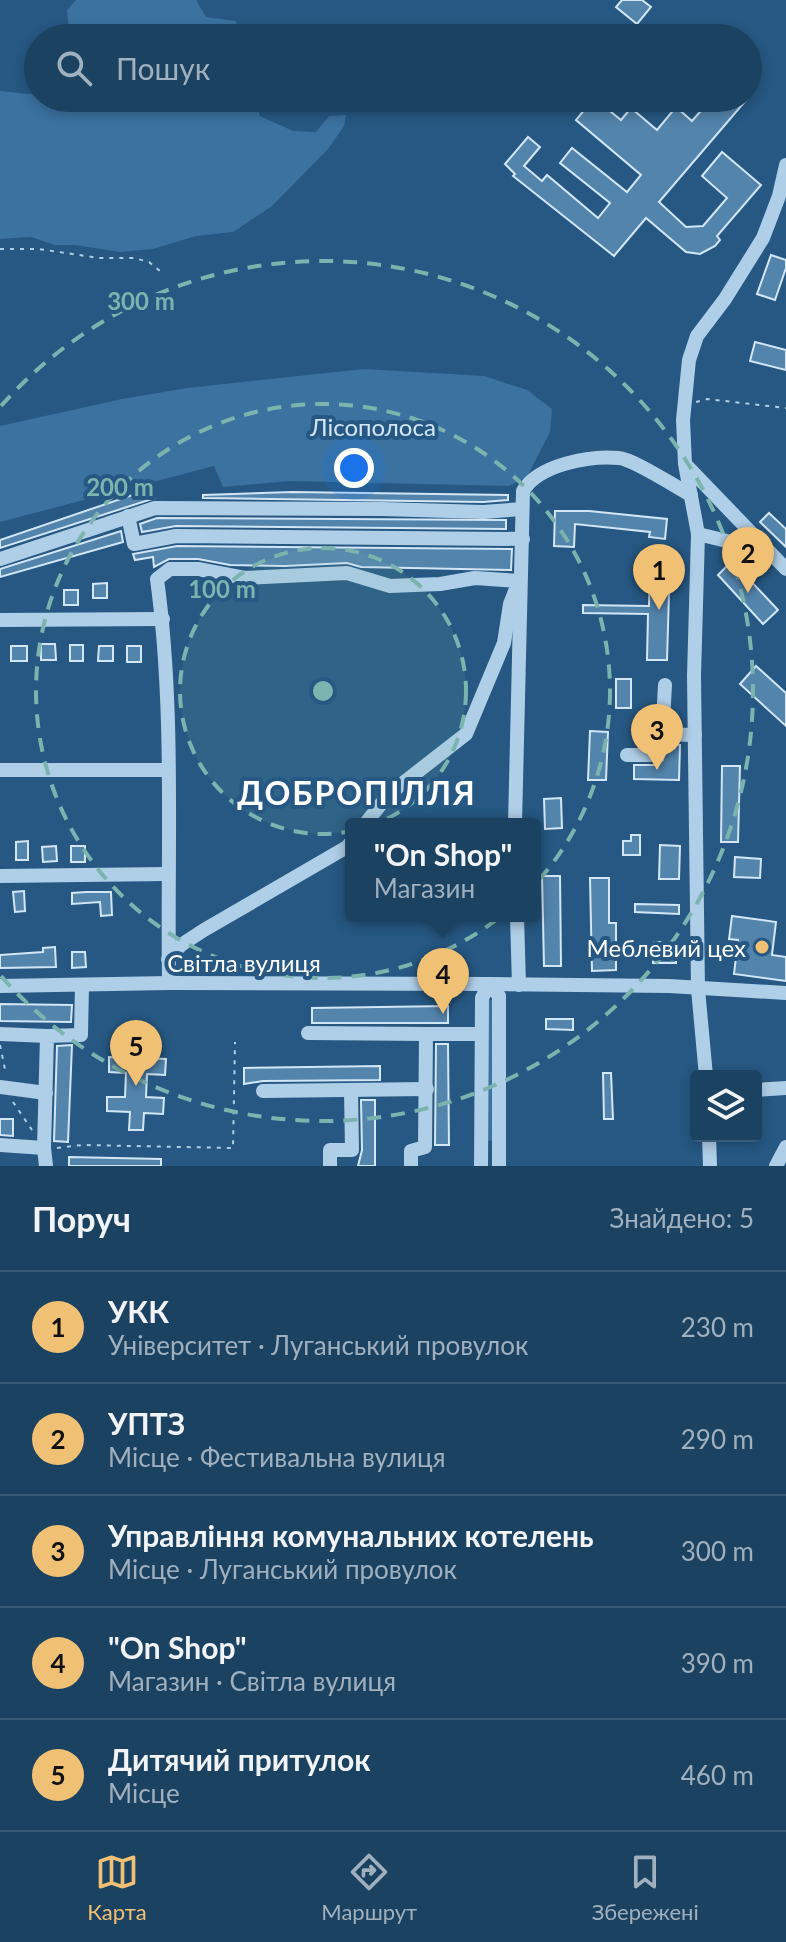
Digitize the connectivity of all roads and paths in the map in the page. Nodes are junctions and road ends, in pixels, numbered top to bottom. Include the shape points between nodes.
1 (786, 165) edge
2 (1, 250) edge
3 (160, 271) dead end
4 (684, 407) junction
5 (786, 408) edge
6 (685, 464) junction
7 (691, 495) junction
8 (522, 509) junction
9 (128, 516) junction
10 (698, 534) junction
11 (523, 539) junction
12 (769, 551) junction
13 (0, 559) edge
14 (786, 569) edge
15 (519, 581) junction
16 (163, 619) junction
17 (0, 620) edge
18 (665, 685) dead end
19 (655, 734) junction
20 (695, 735) junction
21 (627, 755) dead end
22 (0, 770) edge
23 (168, 770) junction
24 (370, 818) edge
25 (515, 818) edge
26 (345, 848) edge
27 (167, 874) junction
28 (0, 876) edge
29 (517, 922) edge
30 (168, 959) junction
31 (169, 983) junction
32 (489, 984) junction
33 (82, 985) junction
34 (519, 985) junction
35 (0, 986) edge
36 (698, 989) junction
37 (786, 993) edge
38 (308, 1033) dead end
39 (0, 1034) edge
40 (426, 1034) junction
41 (481, 1034) junction
42 (47, 1036) junction
43 (235, 1042) dead end
44 (0, 1043) edge
45 (705, 1070) edge
46 (4, 1087) edge
47 (786, 1088) edge
48 (427, 1089) junction
49 (762, 1090) edge
50 (263, 1091) dead end
51 (351, 1091) junction
52 (46, 1093) junction
53 (709, 1142) edge
54 (0, 1145) edge
55 (40, 1147) junction
56 (786, 1147) edge
57 (46, 1166) edge
58 (330, 1166) edge
59 (411, 1166) edge
60 (481, 1166) edge
61 (499, 1166) edge
62 (710, 1166) edge
63 (776, 1166) edge

1 - 4 street via 763,238 697,336
2 - 3 path via 134,258
4 - 5 path via 707,399
4 - 6 street
6 - 7 street
6 - 12 street
7 - 8 street via 621,458 591,460 546,470 529,481
7 - 10 street
8 - 9 street via 176,507
8 - 11 street
9 - 11 street via 134,544 176,536
9 - 13 street
10 - 12 street
10 - 20 street
11 - 15 street
12 - 14 street
15 - 16 street via 475,578 390,586 347,573 245,578 170,569 157,579
15 - 24 street via 504,643 466,734 389,794
15 - 25 street
16 - 17 street
16 - 23 street
18 - 19 street via 663,721 654,727
19 - 20 street
19 - 21 street via 655,755
20 - 36 street
22 - 23 street
23 - 27 street
26 - 30 street via 193,937
27 - 28 street
27 - 30 street
29 - 34 street
30 - 31 street
31 - 32 street, Світла вулиця
31 - 33 street, Світла вулиця
32 - 34 street, Світла вулиця
32 - 41 street via 482,998
32 - 61 street via 499,996
33 - 35 street, Світла вулиця
33 - 42 street via 81,1035
34 - 36 street, Світла вулиця
36 - 37 street, Світла вулиця
36 - 45 street
38 - 40 street
39 - 42 street
40 - 41 street
40 - 48 street
41 - 60 street
42 - 52 street
43 - 55 path via 233,1148
44 - 46 path
46 - 52 street
46 - 55 path
47 - 49 street
48 - 51 street
48 - 59 street via 425,1147 411,1151
50 - 51 street
51 - 58 street via 352,1150 330,1150
52 - 55 street
53 - 62 street
54 - 55 street
55 - 57 street
56 - 63 street

